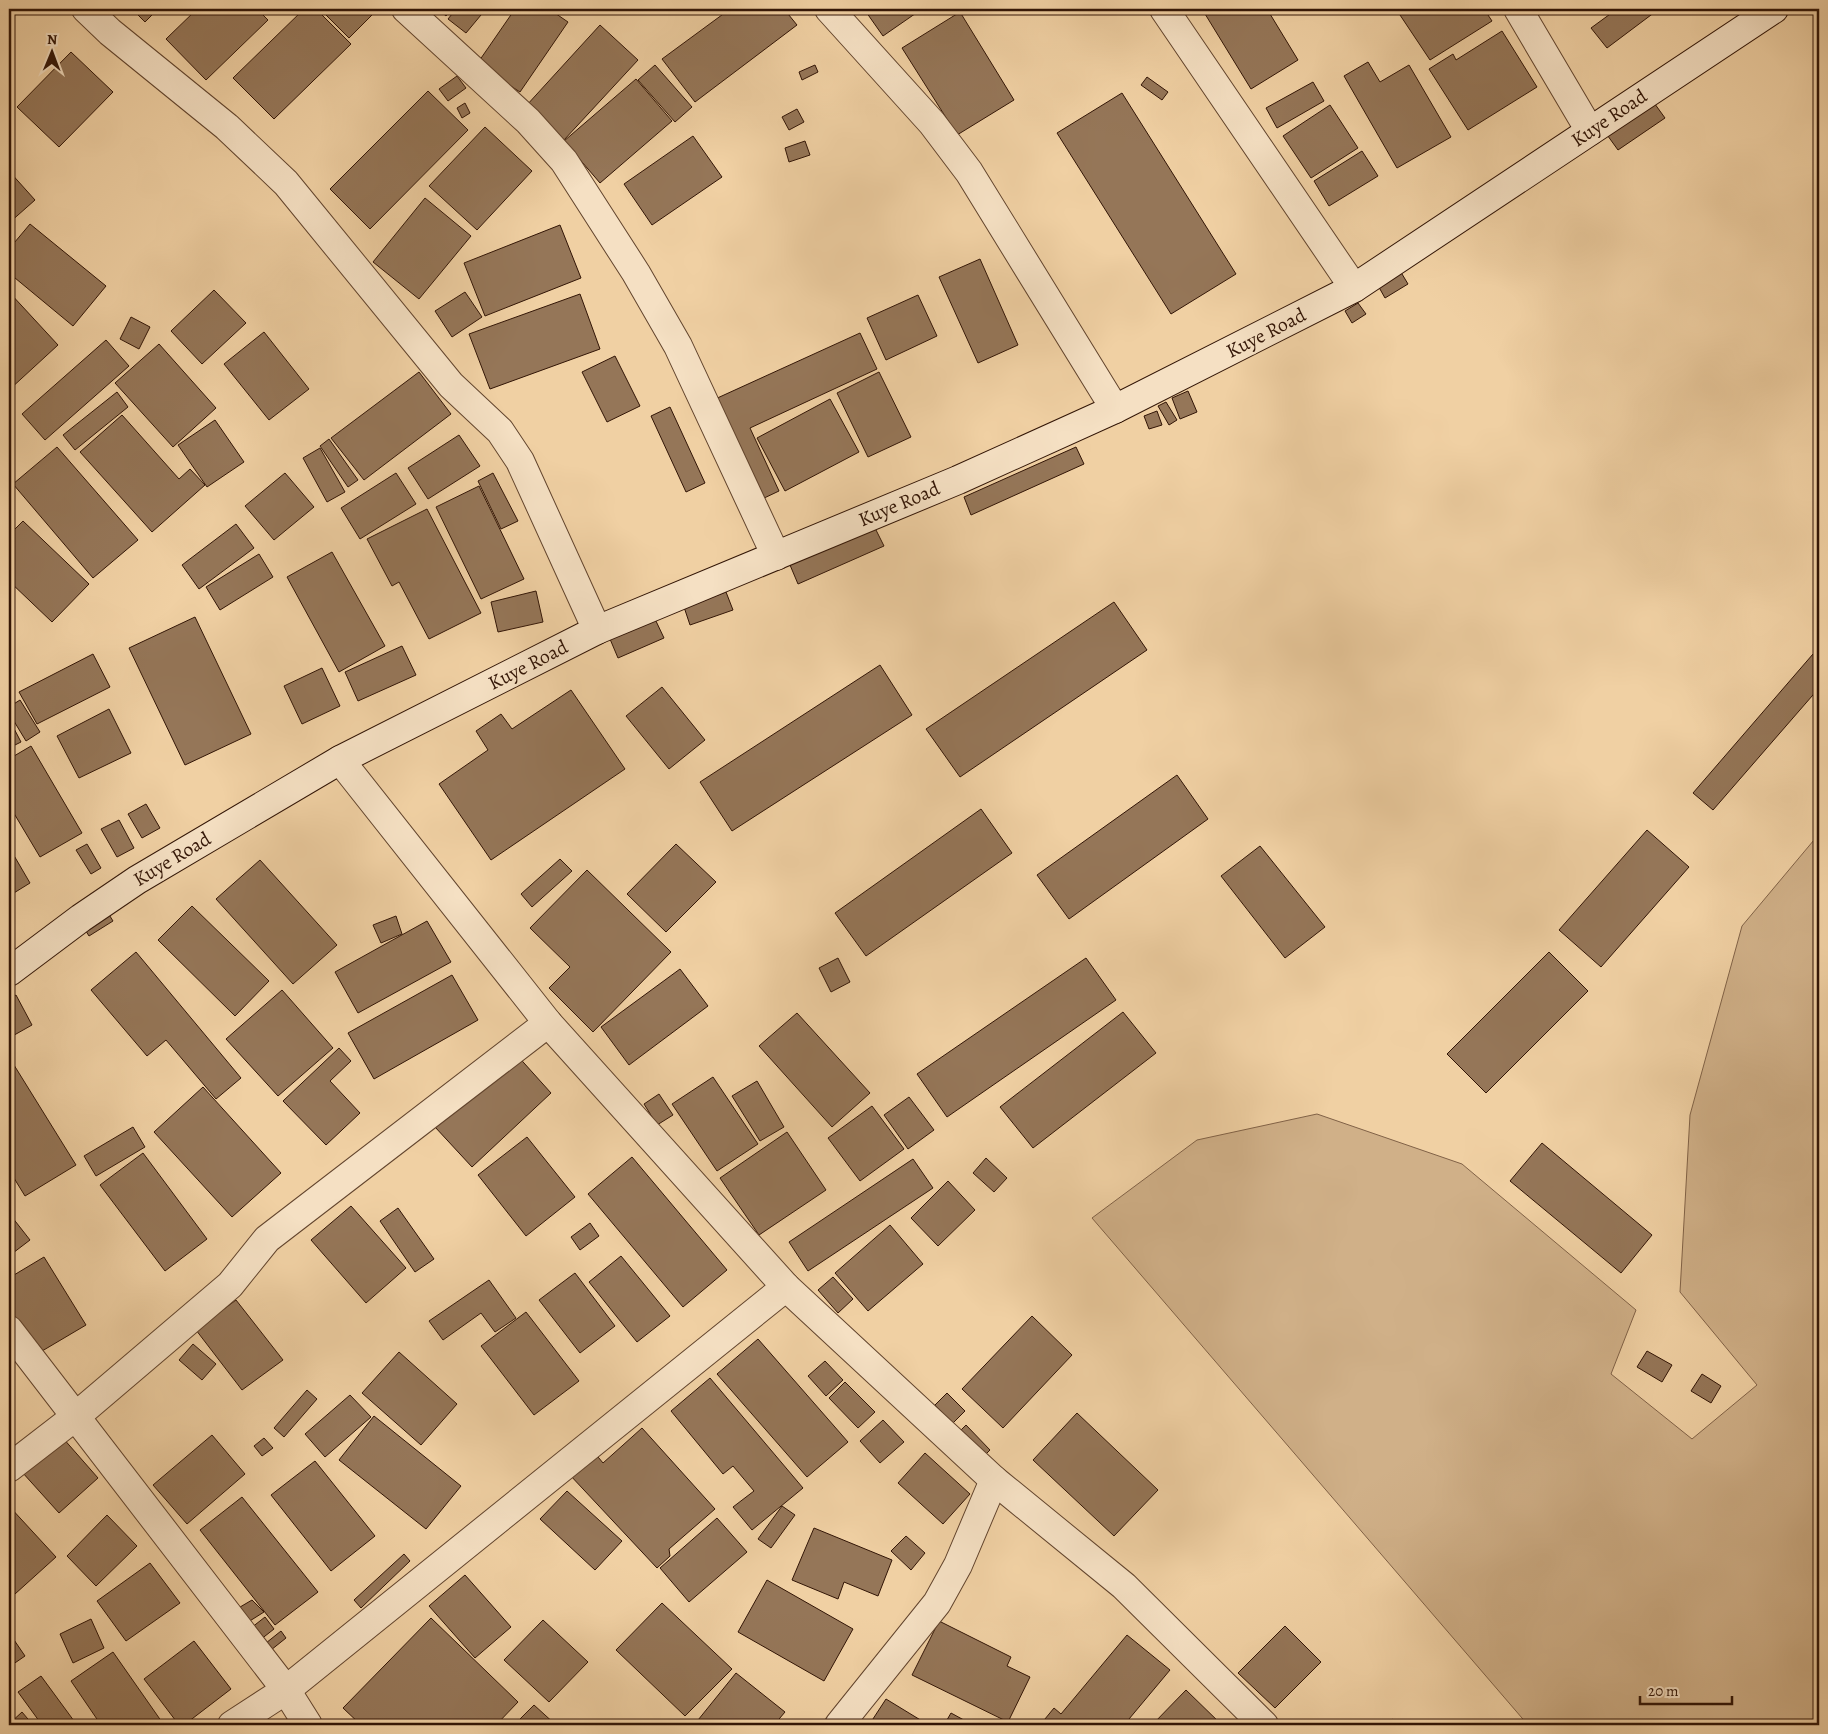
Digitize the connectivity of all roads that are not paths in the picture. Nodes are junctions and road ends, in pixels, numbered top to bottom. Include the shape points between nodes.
1 (86, 9) edge
2 (406, 9) edge
3 (1164, 9) edge
4 (1518, 9) edge
5 (1774, 9) edge
6 (838, 11) edge
7 (1590, 131) junction
8 (1354, 288) junction
9 (1115, 409) junction
10 (776, 556) junction
11 (597, 630) junction
12 (340, 760) junction
13 (9, 972) edge
14 (548, 1023) junction
15 (786, 1287) junction
16 (9, 1330) edge
17 (75, 1418) junction
18 (9, 1468) edge
19 (994, 1480) junction
20 (286, 1690) junction
21 (232, 1725) edge
22 (308, 1725) edge
23 (839, 1725) edge
24 (1264, 1725) edge

1 - 11 street via 227,127 286,183 451,386 500,432 520,461
2 - 10 street via 528,121 564,161 636,273 678,346
3 - 8 street
4 - 7 street
5 - 7 street, Kuye Road
6 - 9 street via 969,172
7 - 8 street, Kuye Road
8 - 9 street, Kuye Road
9 - 10 street, Kuye Road via 958,480
10 - 11 street, Kuye Road
11 - 12 street, Kuye Road
12 - 13 street, Kuye Road via 137,880
12 - 14 street
14 - 15 street
14 - 17 street via 267,1239 230,1285
15 - 19 street
15 - 20 street
16 - 17 street
17 - 18 street
17 - 20 street
19 - 23 street via 958,1565 937,1603
19 - 24 street via 1124,1586
20 - 21 street
20 - 22 street

